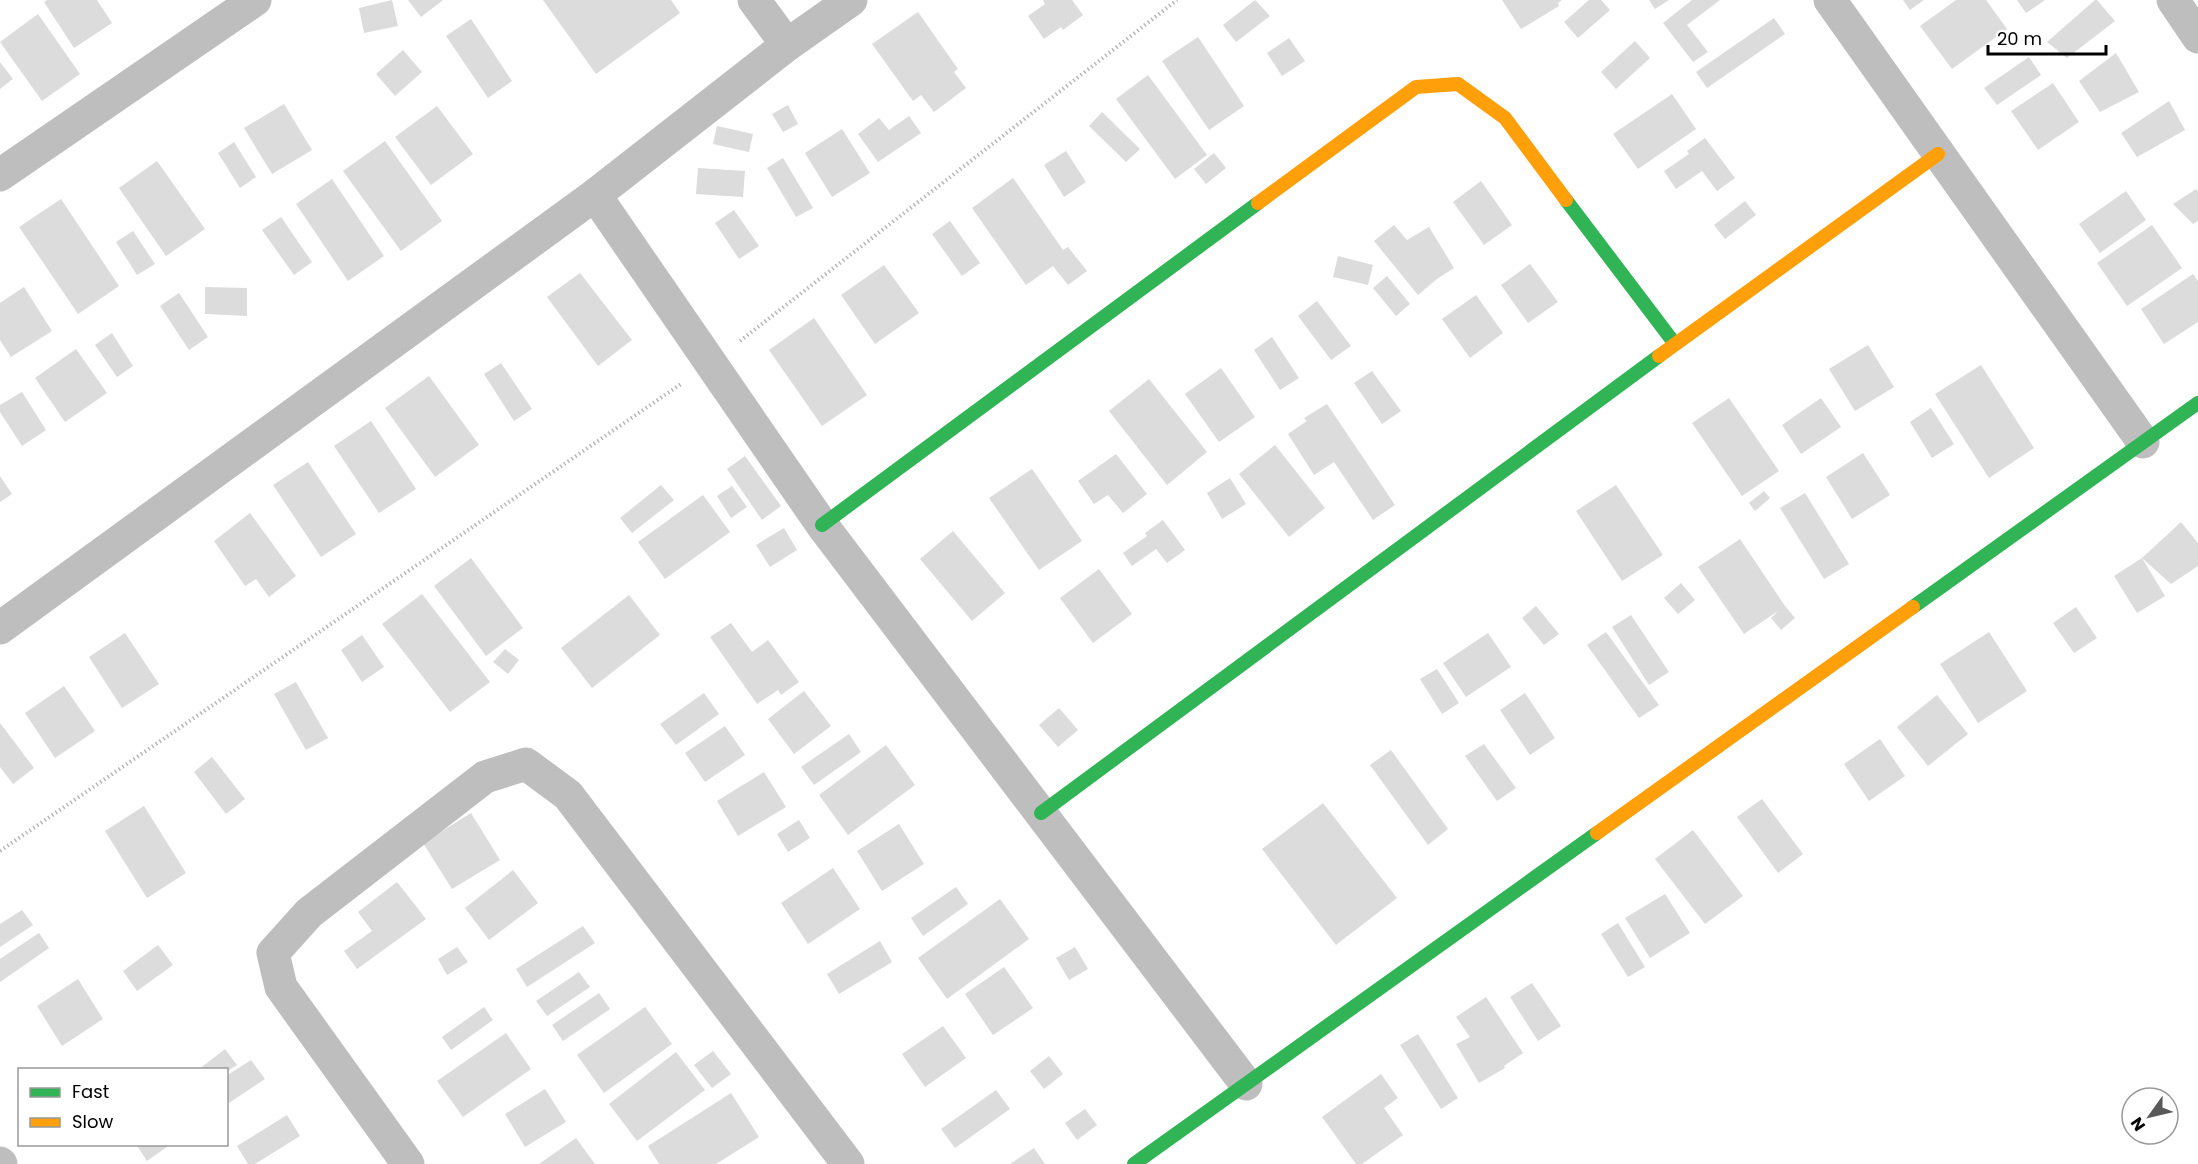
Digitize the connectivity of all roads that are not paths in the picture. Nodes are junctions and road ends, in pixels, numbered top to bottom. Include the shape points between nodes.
1 (255, 0) edge
2 (754, 0) edge
3 (850, 0) edge
4 (1830, 0) edge
5 (2173, 0) edge
6 (2198, 37) edge
7 (787, 45) junction
8 (1938, 154) junction
9 (0, 175) edge
10 (595, 195) junction
11 (1675, 344) junction
12 (2198, 403) edge
13 (2144, 442) junction
14 (822, 525) junction
15 (0, 628) edge
16 (1041, 813) junction
17 (1246, 1084) junction
18 (408, 1164) edge
19 (848, 1164) edge
20 (1134, 1164) edge

1 - 9 street
2 - 7 street
3 - 7 street
4 - 8 street
5 - 6 street
7 - 10 street
8 - 11 street
8 - 13 street
10 - 14 street
10 - 15 street
11 - 14 street via 1505,118 1458,84 1416,87
11 - 16 street
12 - 13 street
13 - 17 street
14 - 16 street
16 - 17 street
17 - 20 street
18 - 19 street via 281,987 273,953 309,913 485,777 526,764 568,795

